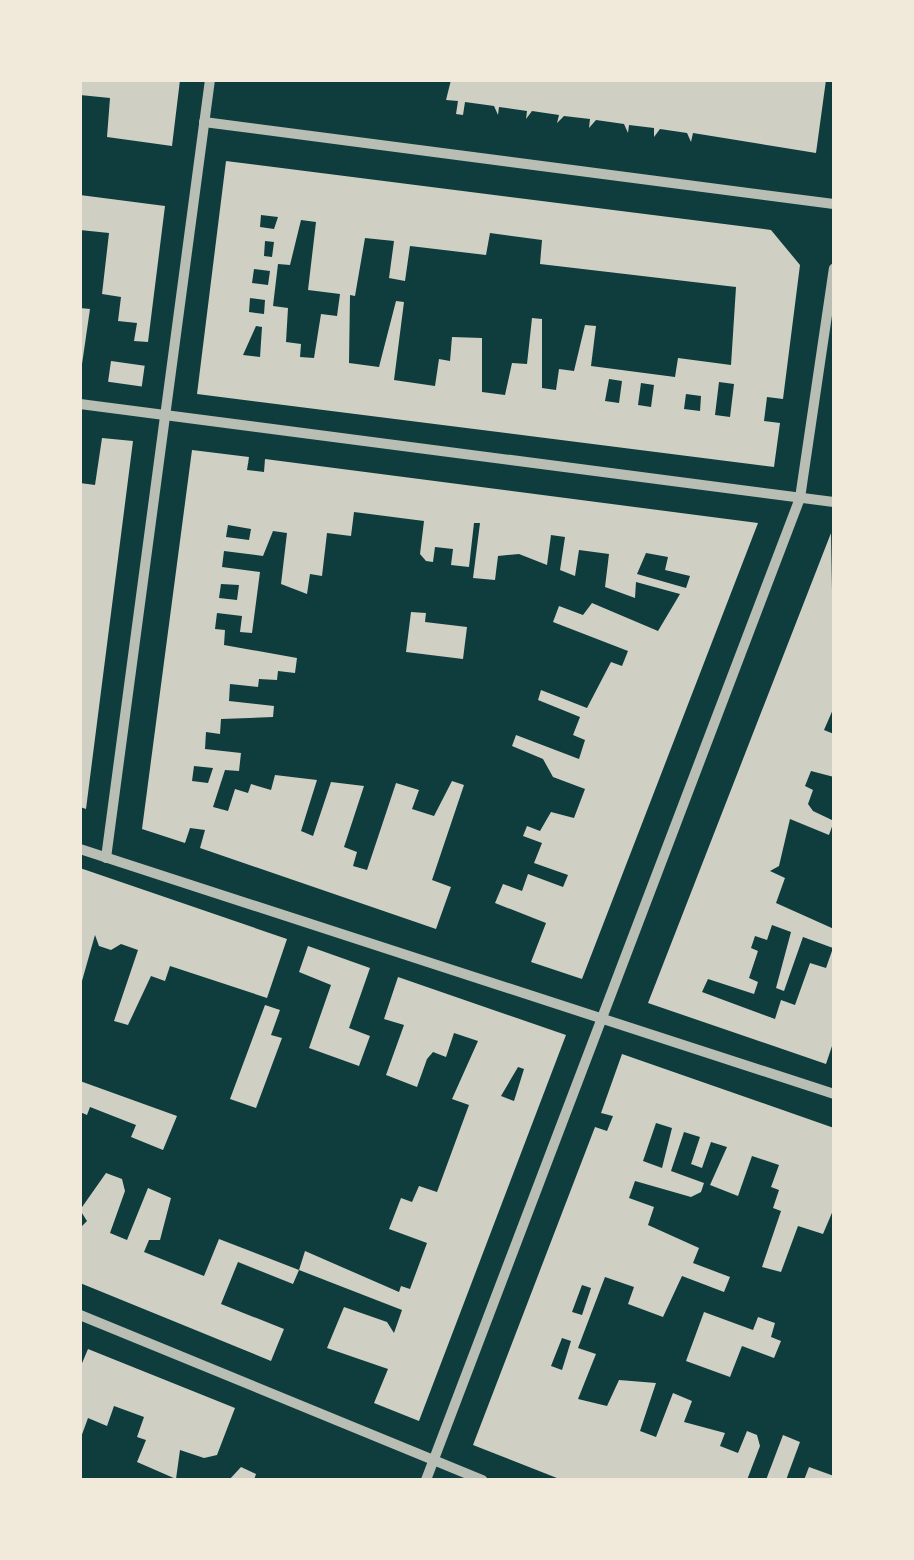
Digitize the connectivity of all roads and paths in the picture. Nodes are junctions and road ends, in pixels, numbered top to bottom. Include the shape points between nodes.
1 (210, 80) edge
2 (204, 122) junction
3 (834, 204) edge
4 (834, 268) edge
5 (80, 404) edge
6 (165, 416) junction
7 (800, 498) junction
8 (834, 502) edge
9 (80, 849) edge
10 (106, 858) junction
11 (604, 1015) junction
12 (834, 1094) edge
13 (80, 1316) edge
14 (434, 1460) junction
15 (426, 1480) edge
16 (484, 1480) edge

1 - 2 street
2 - 3 street
2 - 6 street
4 - 7 street
5 - 6 street
6 - 7 street
6 - 10 street
7 - 8 street
7 - 11 street
9 - 10 street
10 - 11 street
11 - 12 street
11 - 14 street
13 - 14 street
14 - 15 street
14 - 16 street

